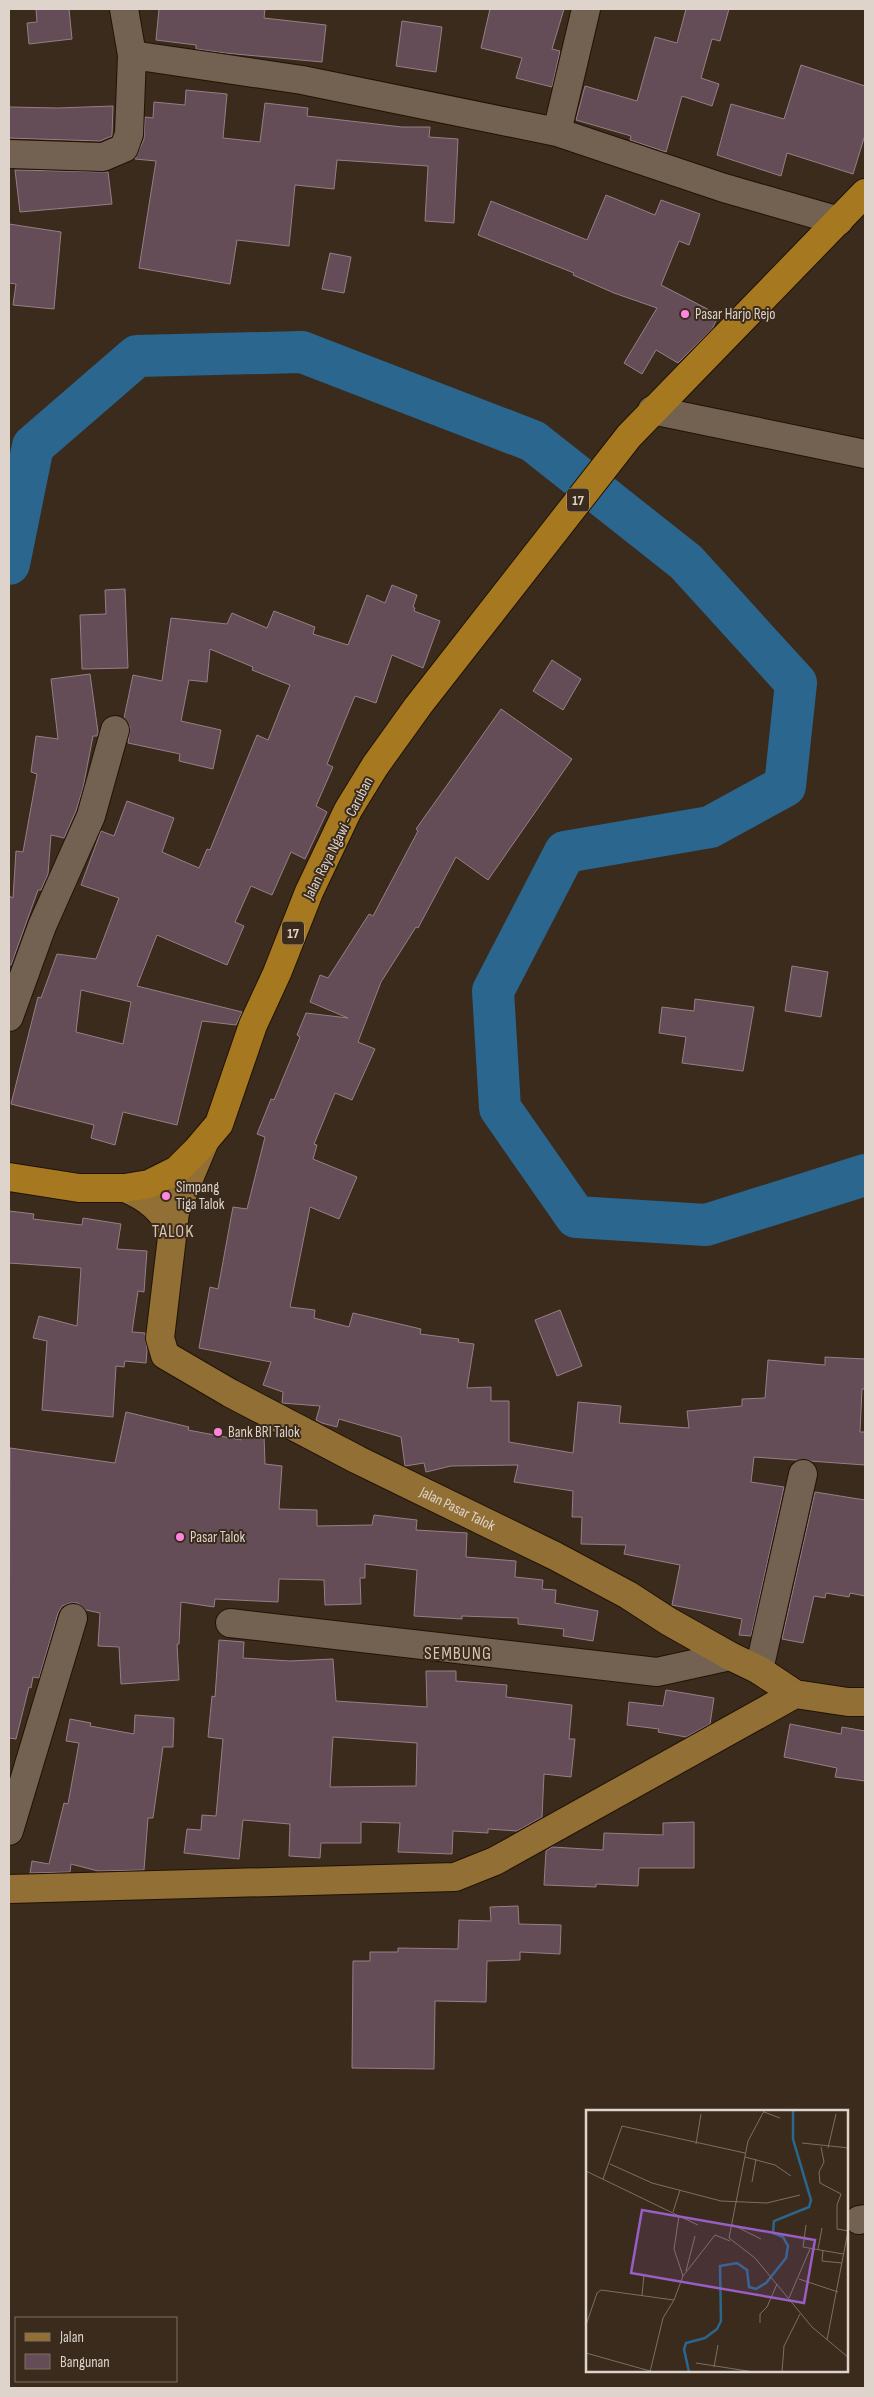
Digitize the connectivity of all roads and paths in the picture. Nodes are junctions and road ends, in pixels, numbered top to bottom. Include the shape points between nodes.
1 (124, 9) edge
2 (586, 9) edge
3 (132, 55) junction
4 (557, 132) junction
5 (9, 154) edge
6 (865, 193) edge
7 (839, 221) junction
8 (652, 410) junction
9 (865, 454) edge
10 (115, 730) dead end
11 (9, 1017) edge
12 (206, 1140) junction
13 (9, 1177) edge
14 (125, 1188) junction
15 (172, 1230) junction
16 (803, 1474) dead end
17 (73, 1618) dead end
18 (230, 1623) dead end
19 (730, 1656) junction
20 (758, 1670) junction
21 (795, 1694) junction
22 (865, 1702) edge
23 (9, 1831) edge
24 (9, 1889) edge

1 - 3 street
2 - 4 street
3 - 4 street via 302,80
3 - 5 street via 129,134 124,148 103,157
4 - 7 street via 724,188
6 - 7 highway, 17
7 - 8 highway, 17
8 - 9 street
8 - 12 highway, Jalan Raya Ngawi - Caruban / 17 via 418,706 348,810 309,892 254,1025 219,1124
10 - 11 street via 91,816 42,926
12 - 14 highway, Jalan Raya Ngawi - Caruban / 17 via 177,1170 149,1184
12 - 15 main road, Jalan Pasar Talok via 175,1212
13 - 14 highway, Jalan Raya Ngawi - Caruban / 17 via 79,1188
14 - 15 main road via 149,1200 166,1218
15 - 19 main road, Jalan Pasar Talok via 169,1282 160,1338 165,1355 358,1460 555,1556
16 - 20 street
17 - 23 street
18 - 19 street via 658,1672
19 - 20 main road, Jalan Pasar Talok
20 - 21 main road, Jalan Pasar Talok
21 - 22 main road, Jalan Pasar Talok
21 - 24 main road via 495,1860 455,1877

